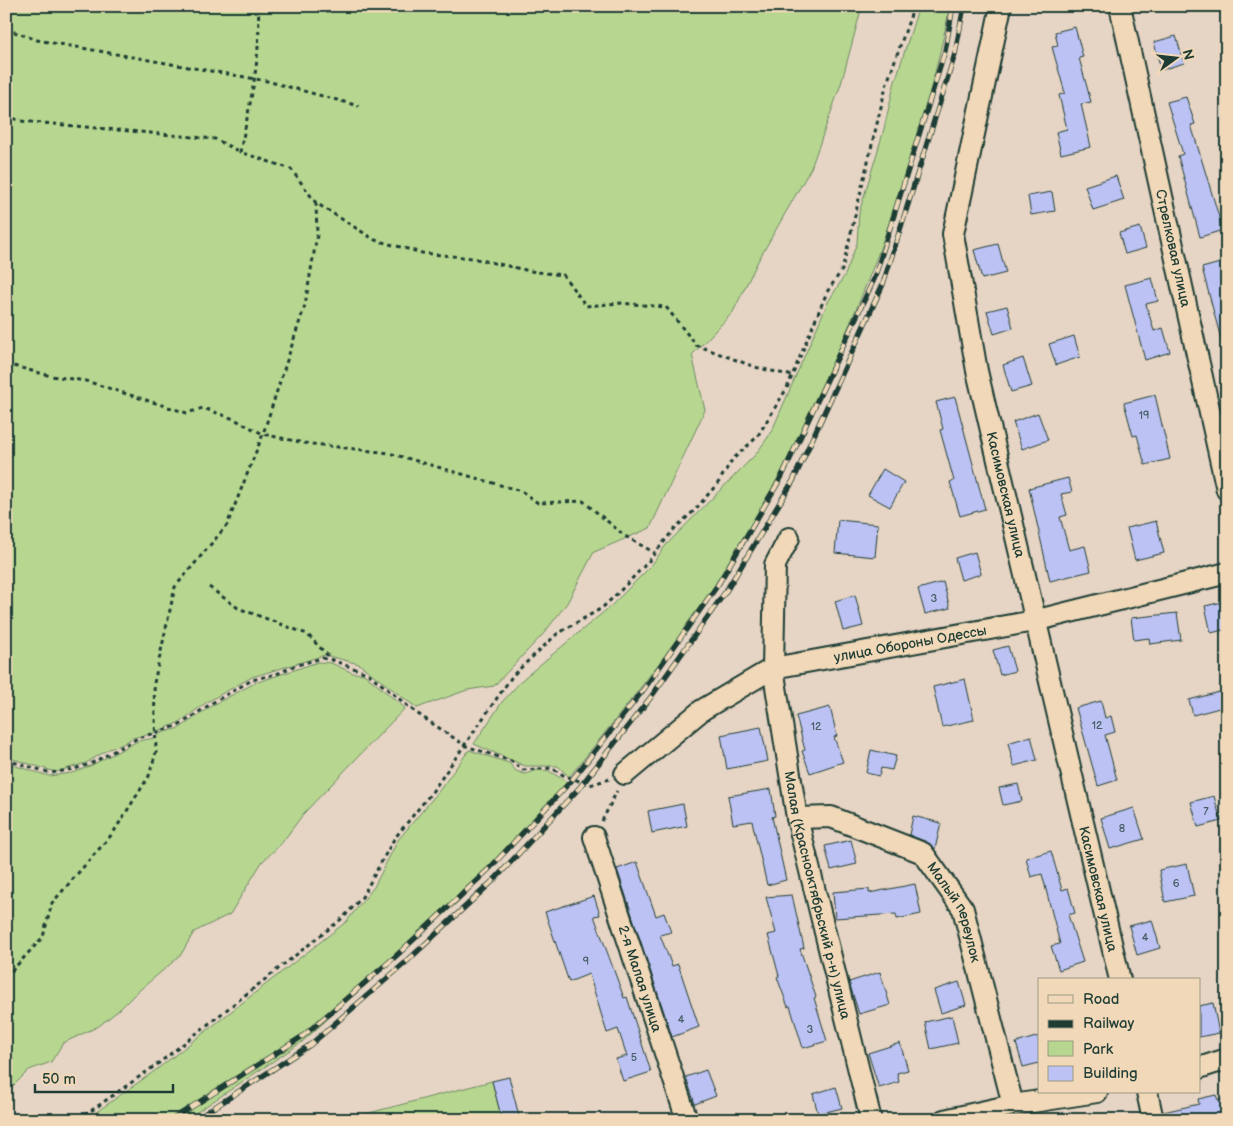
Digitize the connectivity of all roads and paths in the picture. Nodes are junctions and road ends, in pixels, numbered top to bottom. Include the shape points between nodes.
1 (258, 6) edge
2 (914, 6) edge
3 (1001, 6) edge
4 (1120, 6) edge
5 (6, 29) edge
6 (255, 79) junction
7 (359, 106) dead end
8 (6, 116) edge
9 (240, 152) junction
10 (316, 203) junction
11 (6, 364) edge
12 (793, 376) junction
13 (263, 434) junction
14 (1227, 490) edge
15 (789, 538) dead end
16 (655, 553) junction
17 (1227, 573) edge
18 (209, 587) dead end
19 (1034, 621) junction
20 (332, 660) junction
21 (773, 668) junction
22 (155, 734) junction
23 (466, 746) junction
24 (6, 760) edge
25 (624, 774) junction
26 (797, 818) junction
27 (594, 837) joint
28 (6, 977) edge
29 (1120, 978) edge
30 (1227, 1059) edge
31 (1200, 1068) edge
32 (1084, 1094) edge
33 (1147, 1094) edge
34 (1013, 1105) junction
35 (78, 1120) edge
36 (687, 1120) edge
37 (871, 1120) edge
38 (944, 1120) edge
39 (1153, 1120) edge

1 - 6 path via 260,26
2 - 12 path via 886,86 842,270 827,292
3 - 19 street, Касимовская улица via 953,234 977,371
4 - 14 street, Стрелковая улица
5 - 6 path via 37,40
6 - 7 path
6 - 9 path
8 - 9 path via 21,121 215,139
9 - 10 path via 290,169
10 - 12 path via 375,240 422,253 472,258 563,275 586,306 620,303 666,307 696,345 755,367
10 - 13 path via 317,235 305,304
11 - 13 path via 50,376 86,381 187,413 203,408
12 - 16 path via 757,437 732,460 718,483
13 - 16 path via 304,444 389,453 521,491 538,503 583,501 625,536
13 - 22 path via 227,525 175,588 154,683
15 - 21 street, Малая (Краснооктябрьский р-н) улица via 775,565
16 - 23 path via 602,608 557,634 513,675
17 - 19 street, улица Обороны Одессы
18 - 20 path via 238,608 307,634
19 - 21 street, улица Обороны Одессы
19 - 29 street, Касимовская улица
20 - 22 path via 322,658 252,680 180,725
20 - 23 path via 369,674 414,712
21 - 25 street, улица Обороны Одессы via 702,710
21 - 26 street, Малая (Краснооктябрьский р-н) улица
22 - 24 path via 138,738 90,764 58,772
22 - 28 path via 156,752 149,776 112,833 52,903 43,937
23 - 25 path via 511,761 523,770 552,768 590,785
23 - 35 path via 394,839 362,897 344,917 159,1063
25 - 27 path
26 - 34 street, Малый переулок via 831,817 923,853 963,909
26 - 37 street, Малая (Краснооктябрьский р-н) улица
27 - 36 street, 2-я Малая улица
30 - 31 street
32 - 34 street
33 - 39 street
34 - 38 street

